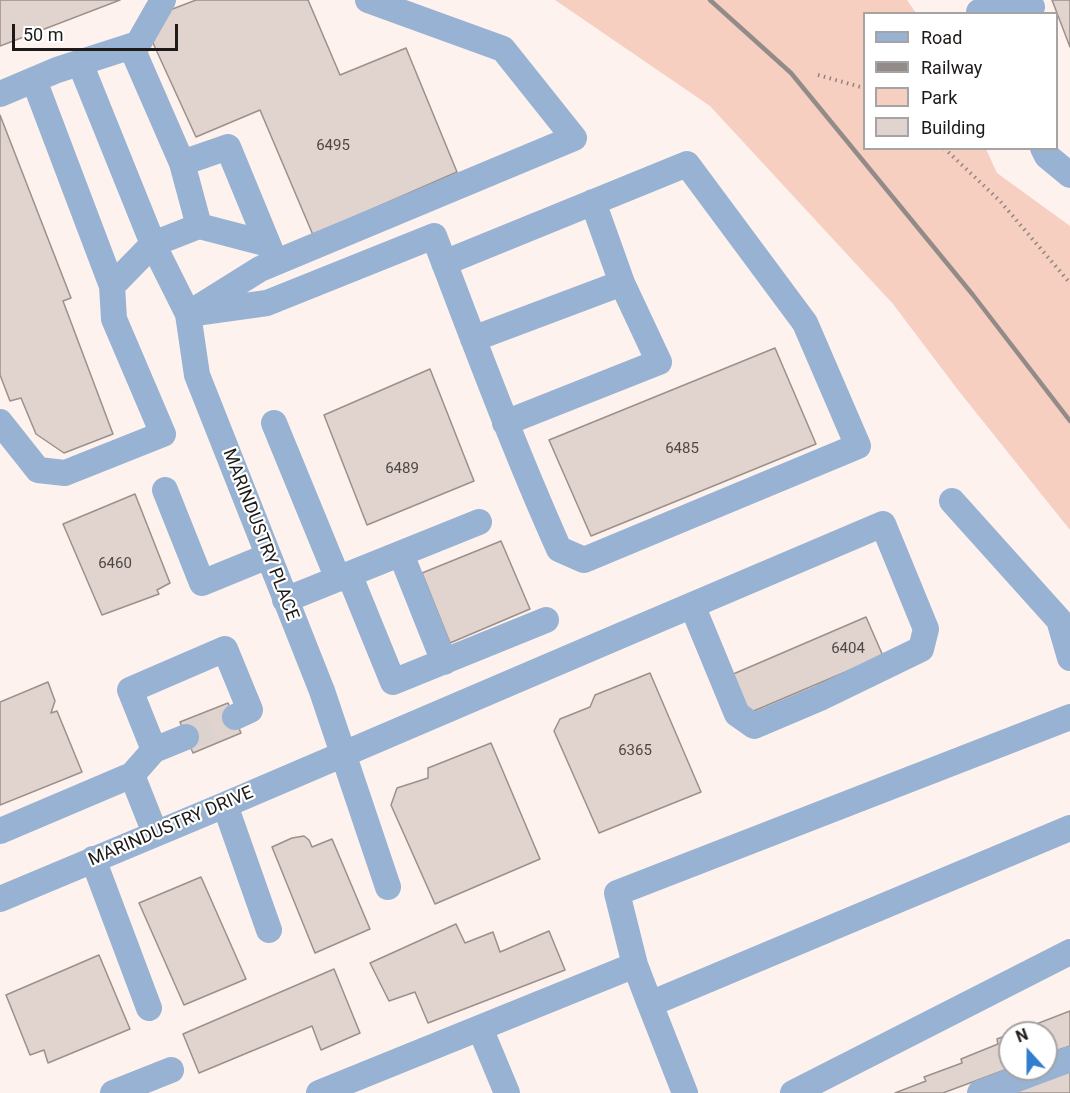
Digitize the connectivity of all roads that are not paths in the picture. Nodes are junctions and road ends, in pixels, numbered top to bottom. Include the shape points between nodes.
1 (163, 0) edge
2 (368, 0) edge
3 (1006, 0) edge
4 (977, 8) edge
5 (131, 46) junction
6 (80, 63) junction
7 (34, 80) junction
8 (0, 94) edge
9 (1044, 150) edge
10 (182, 163) junction
11 (1070, 175) edge
12 (593, 202) junction
13 (199, 226) junction
14 (153, 244) junction
15 (272, 253) junction
16 (444, 263) junction
17 (622, 283) junction
18 (112, 286) junction
19 (188, 314) junction
20 (473, 339) junction
21 (0, 422) edge
22 (274, 423) dead end
23 (506, 423) junction
24 (165, 490) dead end
25 (951, 501) dead end
26 (479, 522) dead end
27 (400, 554) junction
28 (268, 556) junction
29 (344, 577) junction
30 (285, 600) junction
31 (692, 605) junction
32 (546, 621) dead end
33 (1070, 658) edge
34 (444, 662) junction
35 (235, 717) tunnel mouth
36 (1070, 717) edge
37 (186, 737) tunnel mouth
38 (154, 750) junction
39 (342, 754) junction
40 (132, 775) junction
41 (225, 805) junction
42 (1070, 828) edge
43 (0, 831) edge
44 (155, 833) junction
45 (93, 859) junction
46 (388, 887) dead end
47 (0, 899) edge
48 (269, 930) dead end
49 (1070, 952) edge
50 (635, 965) junction
51 (650, 1004) junction
52 (150, 1008) dead end
53 (480, 1028) junction
54 (171, 1070) dead end
55 (1011, 1081) edge
56 (113, 1093) edge
57 (319, 1093) edge
58 (507, 1093) edge
59 (685, 1093) edge
60 (793, 1093) edge
61 (980, 1093) edge

1 - 5 street via 138,44
2 - 15 street via 503,49 574,138
3 - 4 street
5 - 6 street
5 - 10 street
6 - 7 street
6 - 14 street, MARINDUSTRY PLACE
7 - 8 street
7 - 18 street
9 - 11 street
10 - 13 street
10 - 15 street via 228,147
12 - 16 street
12 - 17 street
12 - 23 street via 687,164 805,323 858,446 584,560 559,549
13 - 14 street
13 - 15 street
14 - 18 street
14 - 19 street, MARINDUSTRY PLACE
15 - 19 street via 260,269
16 - 19 street via 434,236 267,303
16 - 20 street
17 - 20 street
17 - 23 street via 659,362
18 - 21 street via 114,319 163,434 65,473 38,470
19 - 28 street, MARINDUSTRY PLACE via 197,375
20 - 23 street
22 - 29 street
24 - 28 street via 202,583
25 - 33 street via 1059,620
26 - 27 street
27 - 29 street
27 - 34 street
28 - 30 street, MARINDUSTRY PLACE
29 - 30 street
29 - 34 street via 393,682
30 - 39 street, MARINDUSTRY PLACE
31 - 31 street, MARINDUSTRY DRIVE via 883,524 926,629 921,649 754,726 737,714
31 - 39 street, MARINDUSTRY DRIVE
32 - 34 street
35 - 38 street via 250,710 225,650 130,690
36 - 50 street via 617,893
37 - 38 street
38 - 40 street
39 - 41 street, MARINDUSTRY DRIVE
39 - 46 street, MARINDUSTRY PLACE
40 - 43 street
40 - 44 street
41 - 44 street, MARINDUSTRY DRIVE
41 - 48 street
42 - 51 street
44 - 45 street, MARINDUSTRY DRIVE
45 - 47 street, MARINDUSTRY DRIVE
45 - 52 street
49 - 60 street
50 - 51 street
50 - 53 street
51 - 59 street
53 - 57 street
53 - 58 street
54 - 56 street
55 - 61 street

